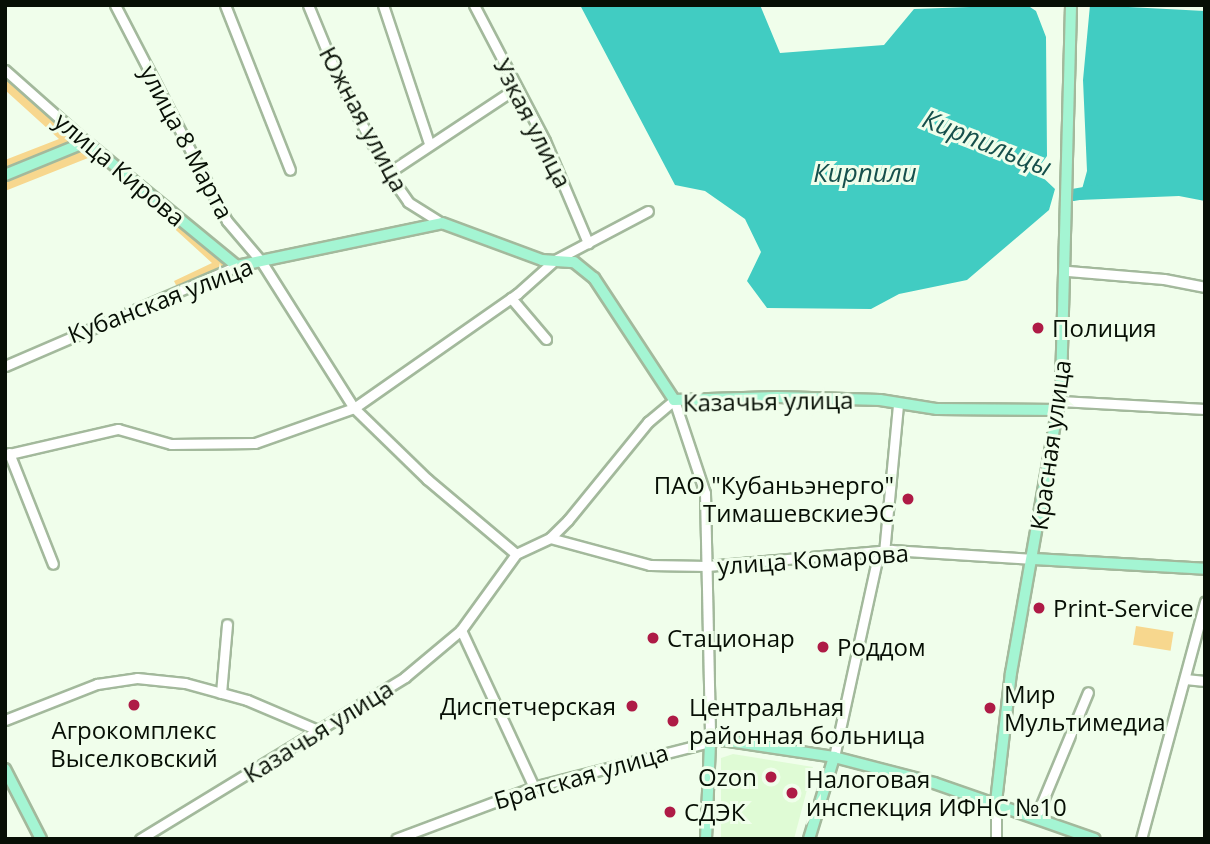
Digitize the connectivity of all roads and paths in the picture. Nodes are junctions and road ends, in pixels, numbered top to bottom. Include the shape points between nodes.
1 (225, 5) edge
2 (308, 5) edge
3 (383, 5) edge
4 (474, 5) edge
5 (1071, 5) edge
6 (117, 6) edge
7 (7, 75) edge
8 (515, 89) junction
9 (86, 142) junction
10 (429, 143) junction
11 (290, 170) dead end
12 (388, 173) junction
13 (5, 175) edge
14 (648, 211) dead end
15 (442, 223) junction
16 (588, 243) junction
17 (555, 260) junction
18 (261, 261) junction
19 (237, 266) junction
20 (1068, 271) junction
21 (1205, 287) edge
22 (511, 298) junction
23 (546, 339) dead end
24 (5, 366) edge
25 (674, 401) junction
26 (1059, 405) junction
27 (898, 406) junction
28 (354, 408) junction
29 (1205, 410) edge
30 (7, 454) edge
31 (550, 538) junction
32 (884, 552) junction
33 (516, 554) junction
34 (1034, 559) junction
35 (53, 564) dead end
36 (707, 566) junction
37 (1205, 569) edge
38 (1205, 601) edge
39 (228, 624) dead end
40 (461, 630) junction
41 (1185, 679) junction
42 (1205, 681) edge
43 (1088, 692) dead end
44 (221, 693) junction
45 (5, 720) edge
46 (320, 732) junction
47 (710, 742) junction
48 (834, 757) junction
49 (5, 769) edge
50 (534, 787) junction
51 (996, 802) junction
52 (1036, 817) junction
53 (41, 839) edge
54 (140, 839) edge
55 (396, 839) edge
56 (706, 839) edge
57 (809, 839) edge
58 (996, 839) edge
59 (1095, 839) edge
60 (1141, 839) edge

1 - 11 street
2 - 12 street, Южная улица via 341,85
3 - 10 street
4 - 8 street, Узкая улица
5 - 20 main road, Красная улица
6 - 18 street, улица 8 Марта via 227,221
7 - 9 street, улица Кирова
8 - 10 street
8 - 16 street, Узкая улица via 545,141
9 - 13 main road
9 - 19 main road, улица Кирова
10 - 12 street
12 - 15 street, Южная улица via 408,202
14 - 16 street
15 - 17 main road, Южная улица
15 - 18 main road, Кубанская улица
16 - 17 street
17 - 22 street
17 - 25 main road via 579,264 594,278
18 - 19 main road, Кубанская улица
18 - 28 street, улица 8 Марта
19 - 24 street, Кубанская улица
20 - 21 street
20 - 26 main road, Красная улица
22 - 23 street
22 - 28 street
25 - 27 main road, Казачья улица via 778,397 880,400
25 - 31 street, Казачья улица via 648,422
25 - 36 street via 705,493
26 - 27 main road, Казачья улица
26 - 29 street, Казачья улица
26 - 34 main road, Красная улица
27 - 32 street
28 - 30 street via 255,443 171,444 118,429
28 - 33 street, улица 8 Марта via 427,479
30 - 35 street
31 - 33 street, Казачья улица
31 - 36 street, улица Комарова via 650,565
32 - 34 street, улица Комарова
32 - 36 street, улица Комарова
32 - 48 street via 877,560
33 - 40 street, Казачья улица
34 - 37 main road, улица Комарова
34 - 51 main road, Красная улица via 1011,673
36 - 47 street
38 - 41 street
39 - 44 street
40 - 46 street, Казачья улица via 405,677
40 - 50 street
41 - 42 street
41 - 60 street
43 - 52 street
44 - 45 street via 185,682 137,678 97,684
44 - 46 street
46 - 54 street, Казачья улица
47 - 48 main road, Братская улица via 733,741
47 - 50 street, Братская улица
47 - 56 main road
48 - 51 main road, Братская улица
48 - 57 main road
49 - 53 main road
50 - 55 street, Братская улица
51 - 52 main road, Братская улица
51 - 58 street, Красная улица
52 - 59 main road, Братская улица

